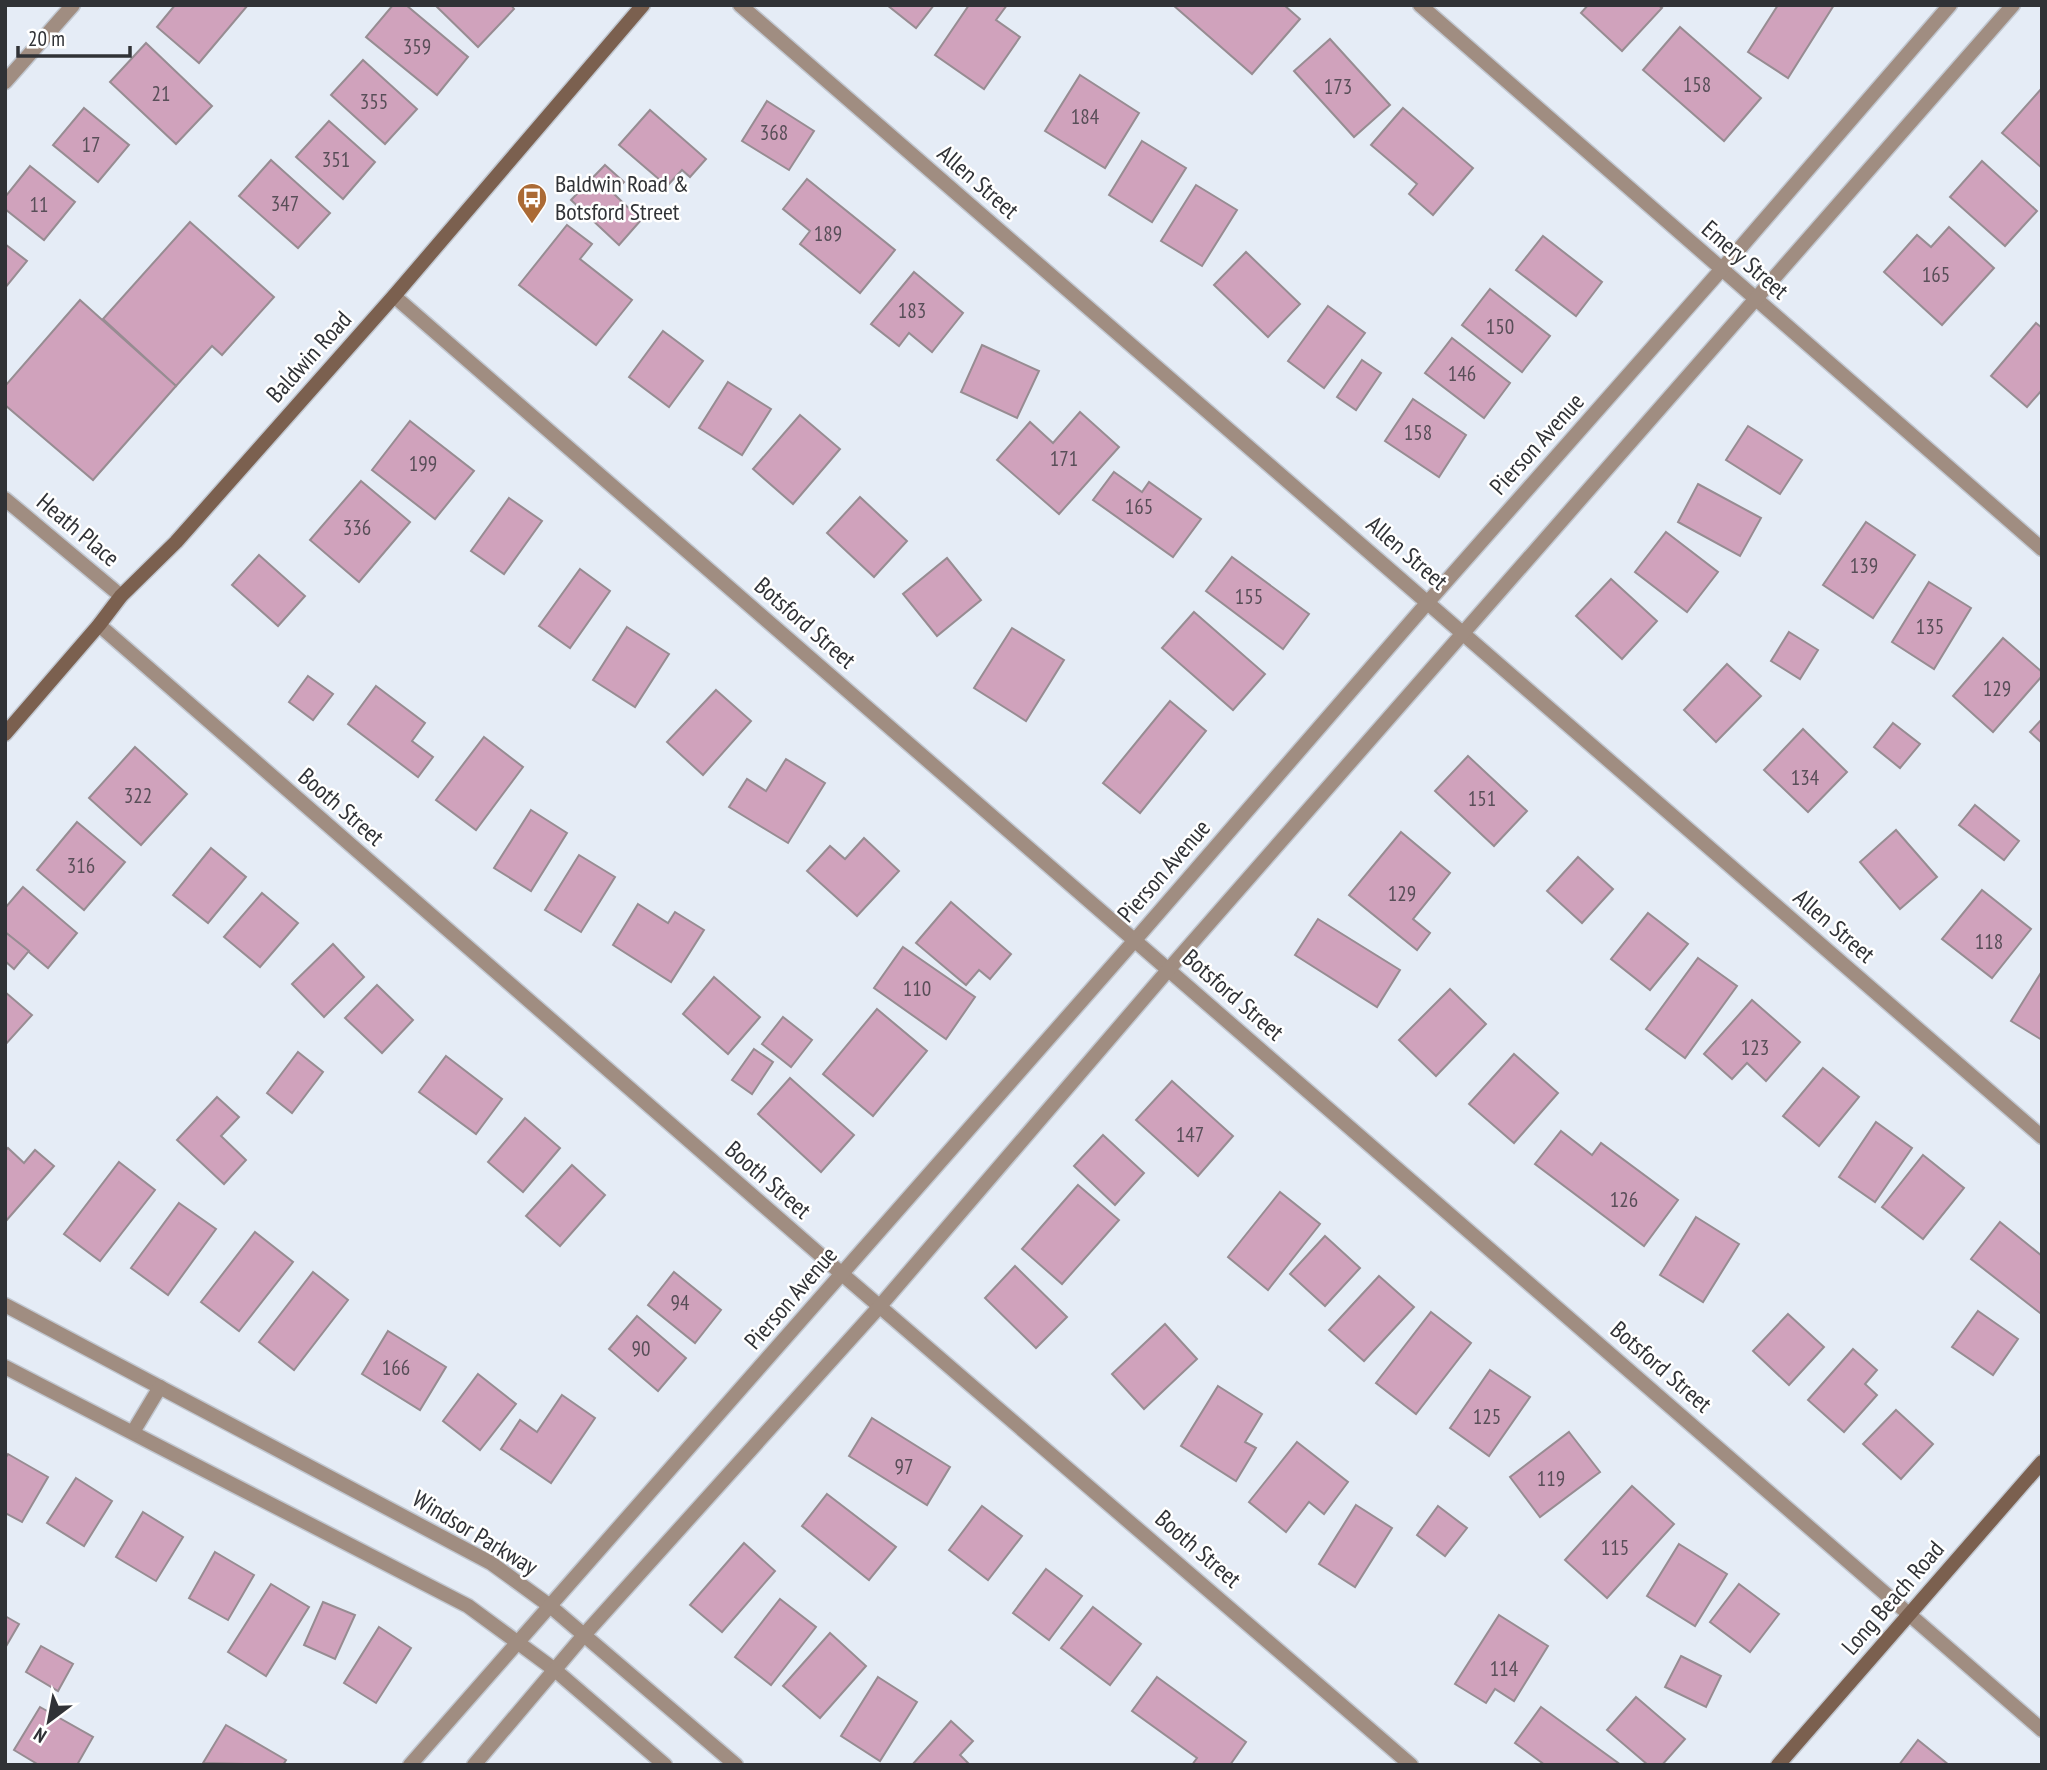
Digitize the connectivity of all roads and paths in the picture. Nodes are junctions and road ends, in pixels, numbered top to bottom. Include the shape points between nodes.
1 (73, 5) edge
2 (643, 5) edge
3 (740, 5) edge
4 (1420, 5) edge
5 (1950, 5) edge
6 (2013, 5) edge
7 (5, 82) edge
8 (1721, 270) junction
9 (394, 296) junction
10 (1755, 298) junction
11 (5, 499) edge
12 (2042, 549) edge
13 (121, 596) junction
14 (1428, 602) junction
15 (99, 625) junction
16 (1465, 634) junction
17 (5, 734) edge
18 (1135, 940) junction
19 (1169, 969) junction
20 (2042, 1137) edge
21 (842, 1274) junction
22 (5, 1305) edge
23 (880, 1306) junction
24 (5, 1367) edge
25 (160, 1387) junction
26 (133, 1432) junction
27 (2042, 1462) edge
28 (550, 1606) junction
29 (1910, 1614) junction
30 (584, 1634) junction
31 (517, 1642) junction
32 (555, 1670) junction
33 (2042, 1730) edge
34 (410, 1765) edge
35 (474, 1765) edge
36 (665, 1765) edge
37 (736, 1765) edge
38 (1411, 1765) edge
39 (1778, 1765) edge

1 - 7 street
2 - 9 main road, Baldwin Road
3 - 14 street, Allen Street
4 - 8 street, Emery Street
5 - 8 street, Pierson Avenue
6 - 10 street
8 - 10 street, Emery Street
8 - 14 street, Pierson Avenue
9 - 13 main road, Baldwin Road via 176,542
9 - 18 street, Botsford Street
10 - 12 street, Emery Street
10 - 16 street
11 - 13 street, Heath Place
13 - 15 main road, Baldwin Road
14 - 16 street, Allen Street
14 - 18 street, Pierson Avenue
15 - 17 main road, Baldwin Road
15 - 21 street, Booth Street
16 - 19 street
16 - 20 street, Allen Street
18 - 19 street, Botsford Street
18 - 21 street, Pierson Avenue
19 - 23 street
19 - 29 street, Botsford Street
21 - 23 street, Booth Street
21 - 28 street, Pierson Avenue
22 - 25 street, Windsor Parkway
23 - 30 street
23 - 38 street, Booth Street
24 - 26 street
25 - 26 street
25 - 28 street, Windsor Parkway via 491,1563
26 - 31 street via 468,1606
27 - 29 main road, Long Beach Road
28 - 30 street, Windsor Parkway
28 - 31 street, Pierson Avenue
29 - 33 street, Botsford Street
29 - 39 main road, Long Beach Road
30 - 32 street
30 - 37 street, Windsor Parkway
31 - 32 street
31 - 34 street, Pierson Avenue
32 - 35 street
32 - 36 street

